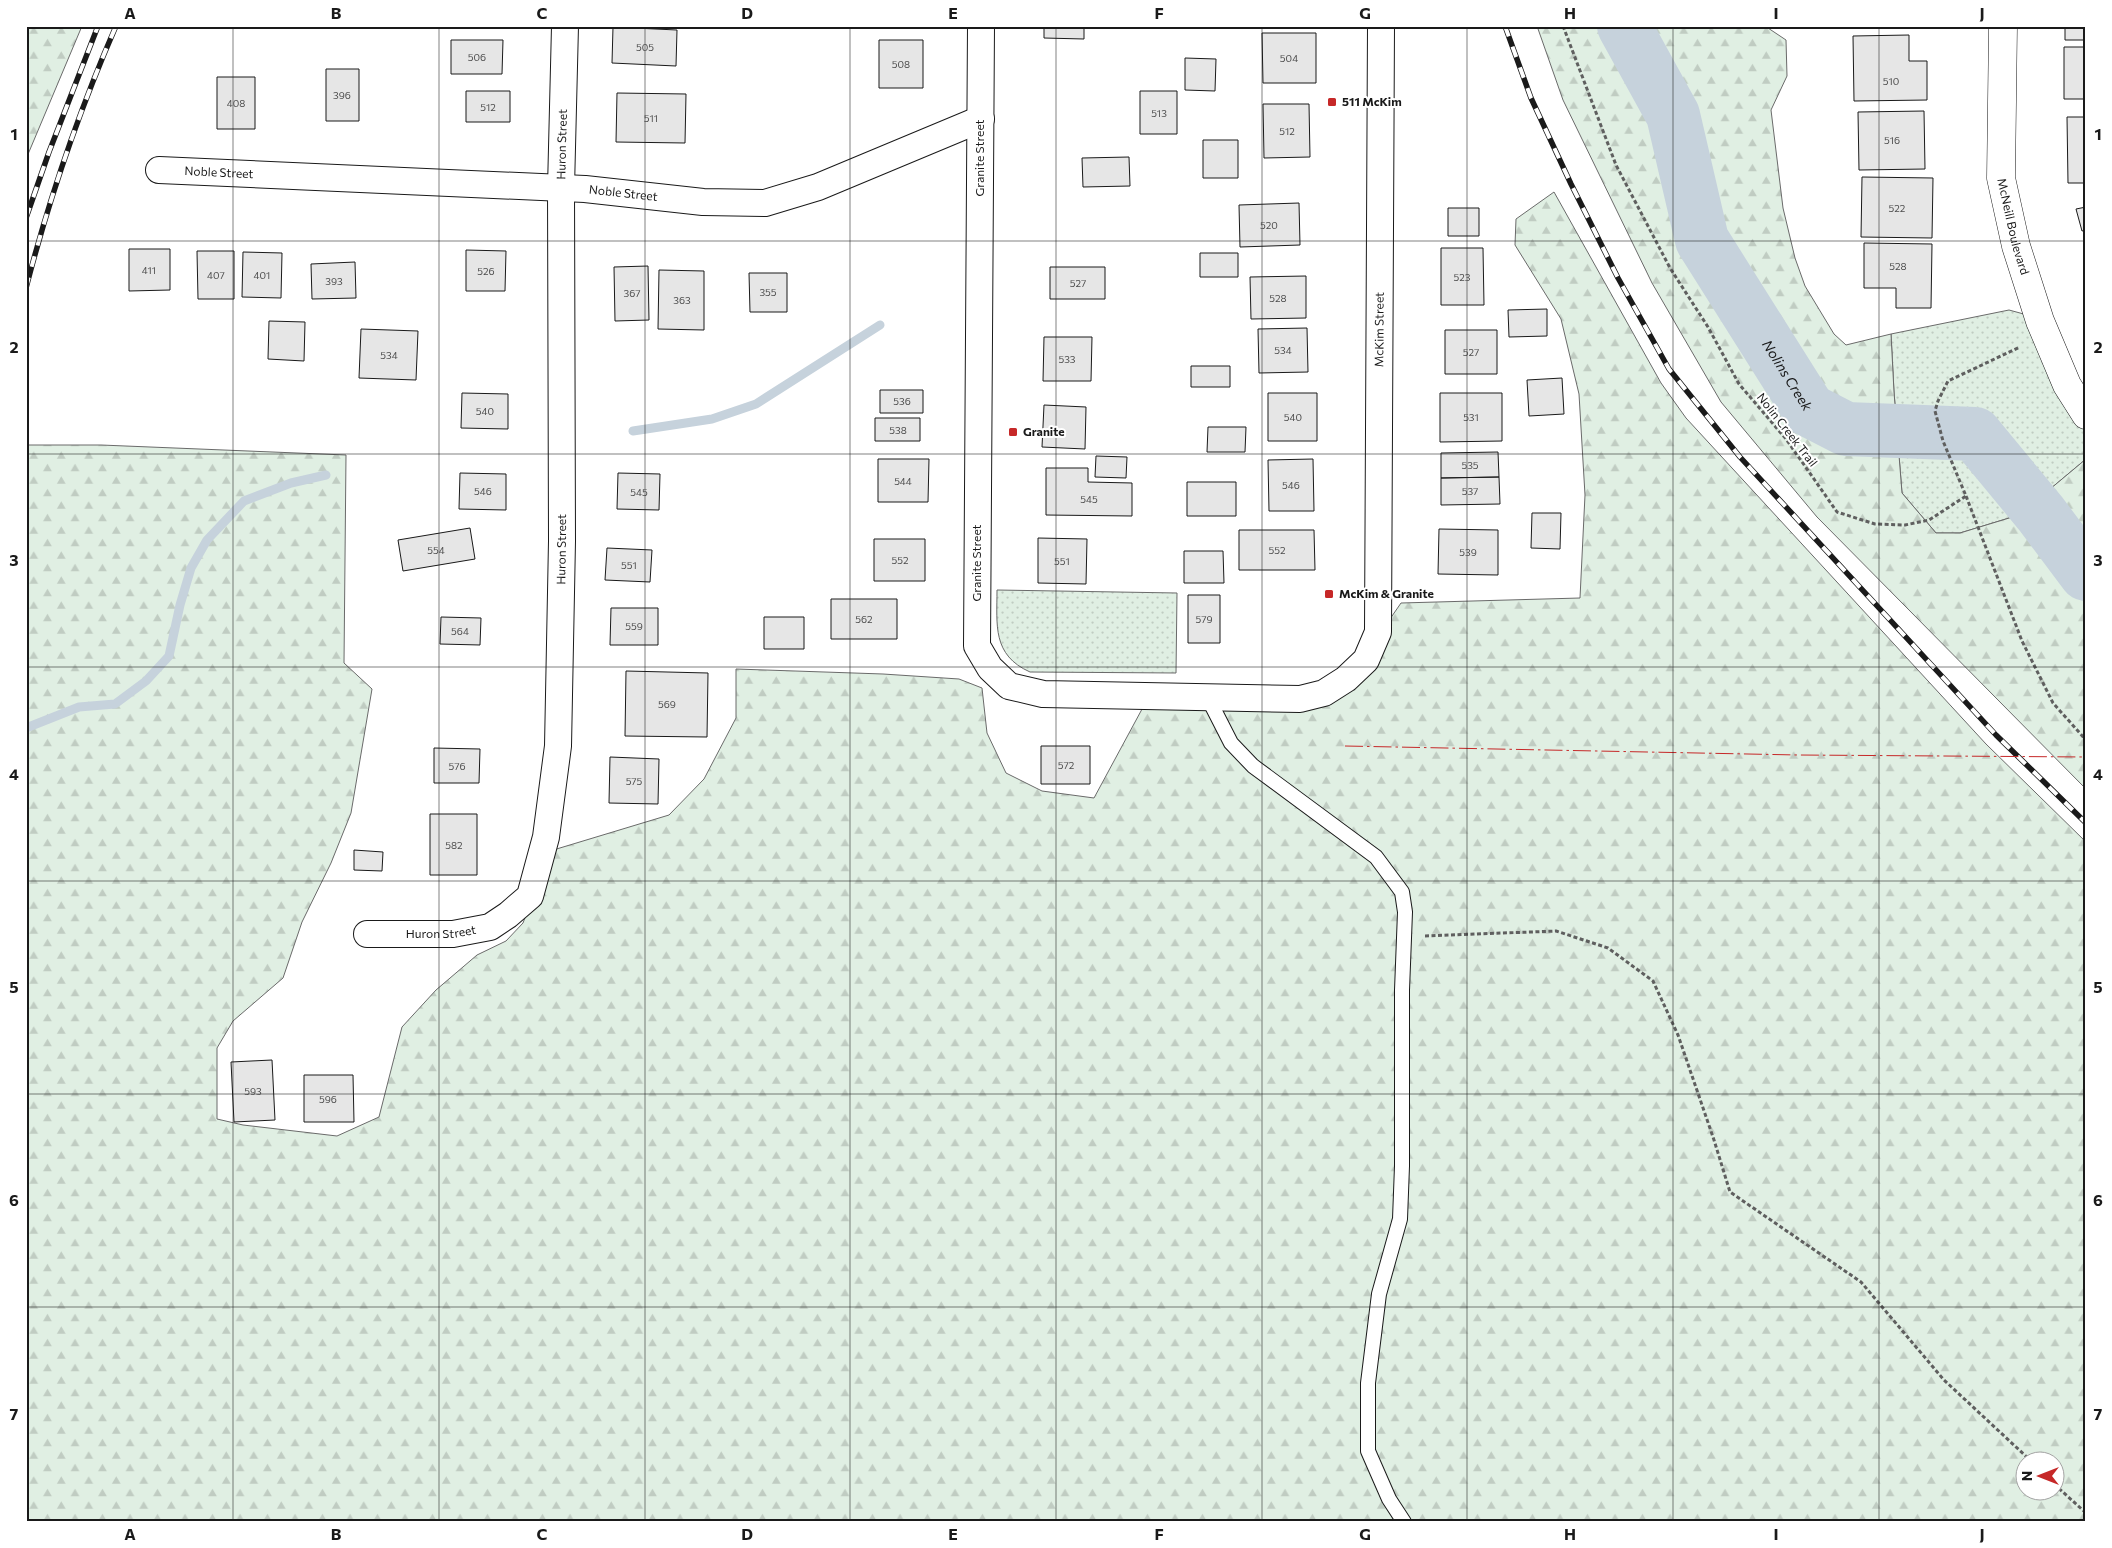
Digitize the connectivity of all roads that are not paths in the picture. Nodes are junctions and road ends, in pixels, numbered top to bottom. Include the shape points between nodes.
1 (564, 26) edge
2 (981, 26) edge
3 (1381, 26) edge
4 (2003, 26) edge
5 (981, 119) junction
6 (159, 170) dead end
7 (561, 188) junction
8 (2086, 416) edge
9 (1378, 632) joint
10 (1208, 698) junction
11 (367, 934) dead end
12 (1404, 1522) edge

1 - 7 street, Huron Street
2 - 5 street, Granite Street
3 - 9 street, McKim Street
4 - 8 street, McNeill Boulevard via 2001,178 2016,246 2046,334 2067,386
5 - 7 street, Noble Street via 818,187 765,203 702,202
5 - 10 street, Granite Street via 977,646 990,668 1009,686 1043,694
6 - 7 street, Noble Street
7 - 11 street, Huron Street via 562,541 558,746 546,837 530,896 490,927 452,934
9 - 10 street, Granite Street via 1366,660 1324,694 1300,699
10 - 12 lane via 1231,743 1253,766 1376,857 1402,892 1405,912 1400,1218 1379,1294 1368,1383 1368,1451 1389,1499

